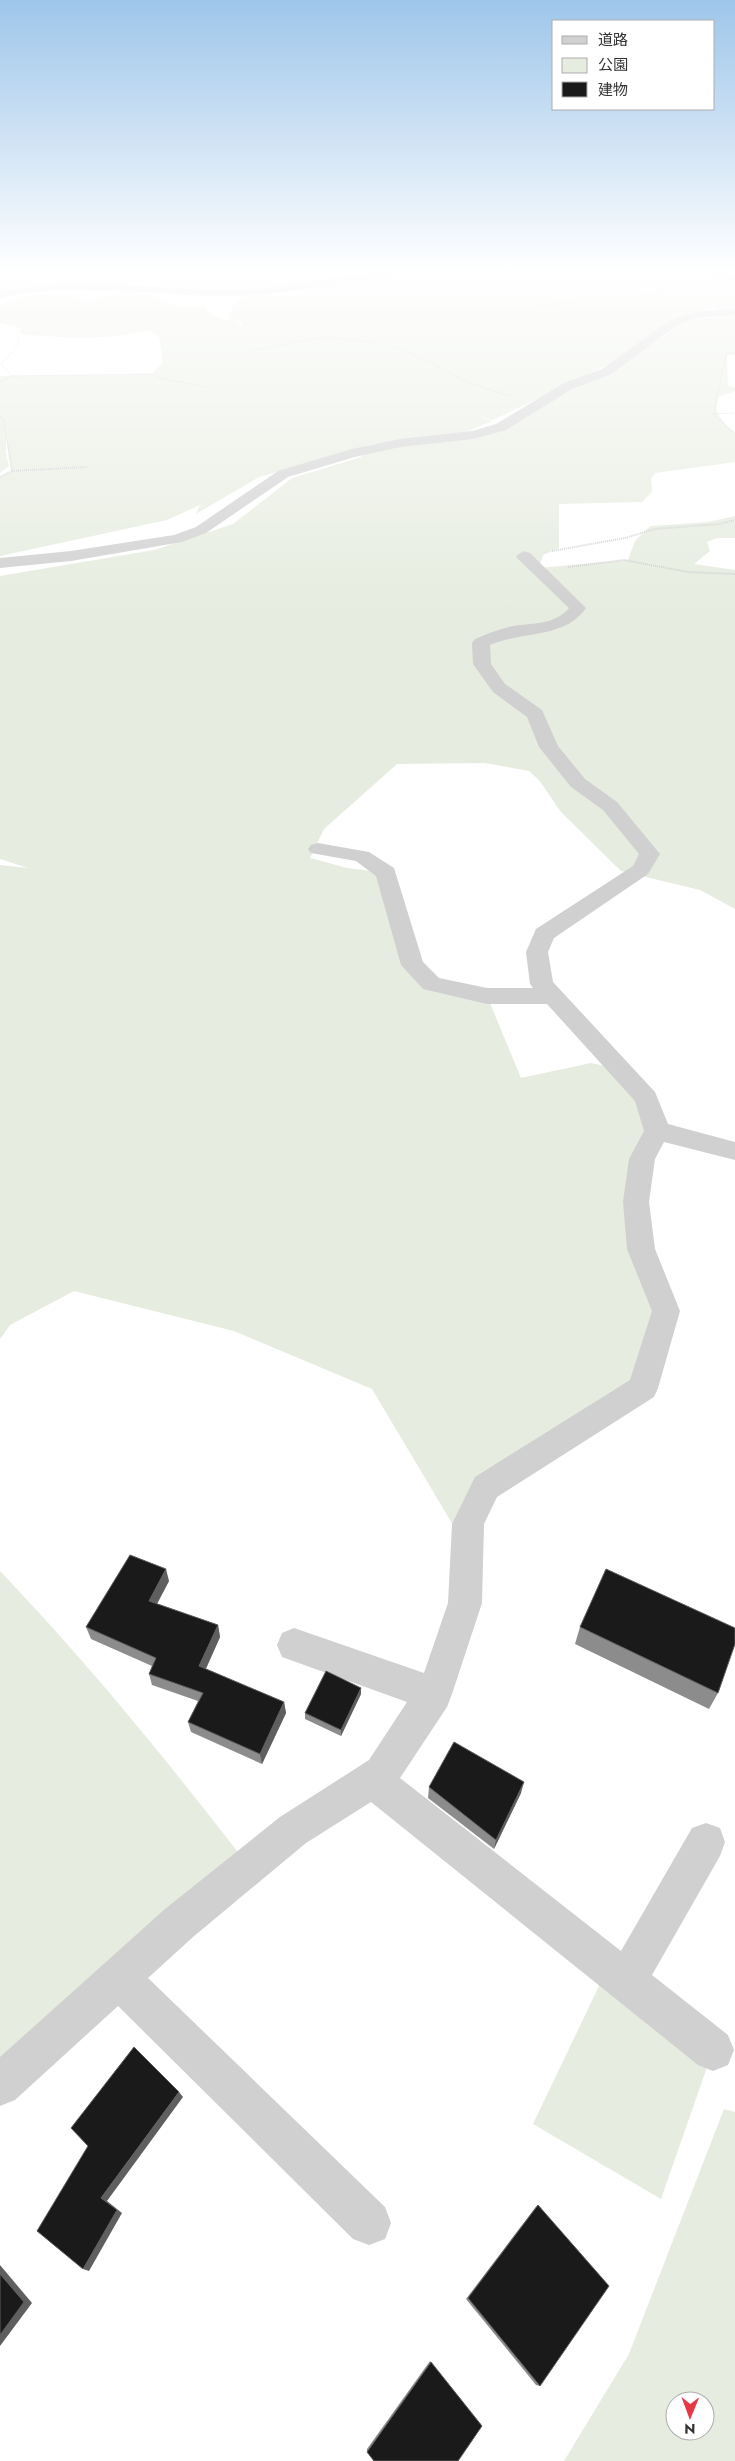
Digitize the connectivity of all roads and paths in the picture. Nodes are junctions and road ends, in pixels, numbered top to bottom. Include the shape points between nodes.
1 (200, 386) edge
2 (479, 386) edge
3 (568, 386) edge
4 (720, 386) edge
5 (206, 387) dead end
6 (535, 405) junction
7 (735, 413) edge
8 (713, 414) junction
9 (0, 416) edge
10 (735, 434) edge
11 (88, 467) dead end
12 (12, 472) junction
13 (0, 477) edge
14 (735, 520) edge
15 (530, 562) junction
16 (0, 563) edge
17 (735, 574) edge
18 (318, 850) dead end
19 (553, 996) junction
20 (657, 1132) junction
21 (735, 1152) edge
22 (294, 1645) dead end
23 (434, 1694) junction
24 (372, 1779) junction
25 (706, 1842) dead end
26 (119, 1978) junction
27 (626, 1980) junction
28 (713, 2050) dead end
29 (0, 2085) edge
30 (369, 2223) dead end

1 - 5 path
2 - 6 path
3 - 6 street
4 - 8 path
6 - 16 street via 509,423 473,435 352,453 283,474 201,530 177,539 71,556
7 - 8 path
8 - 10 path
9 - 12 path via 3,418
11 - 12 path
12 - 13 path
14 - 15 path via 655,529
15 - 17 path via 624,560 688,572
15 - 19 street via 578,608 573,616 550,626 503,634 481,643 482,664 499,688 535,714 549,747 578,783 610,806 650,854 641,870 544,934 537,952 542,984
18 - 19 street via 362,856 386,873 412,965 431,984 487,996
19 - 20 street via 646,1098
20 - 21 street
20 - 23 street via 642,1159 636,1202 641,1249 666,1311 643,1388 486,1487 468,1524 465,1603
22 - 23 street
23 - 24 street via 382,1774
24 - 26 street via 293,1830 179,1923
24 - 27 street
25 - 27 street
26 - 29 street
26 - 30 street
27 - 28 street

